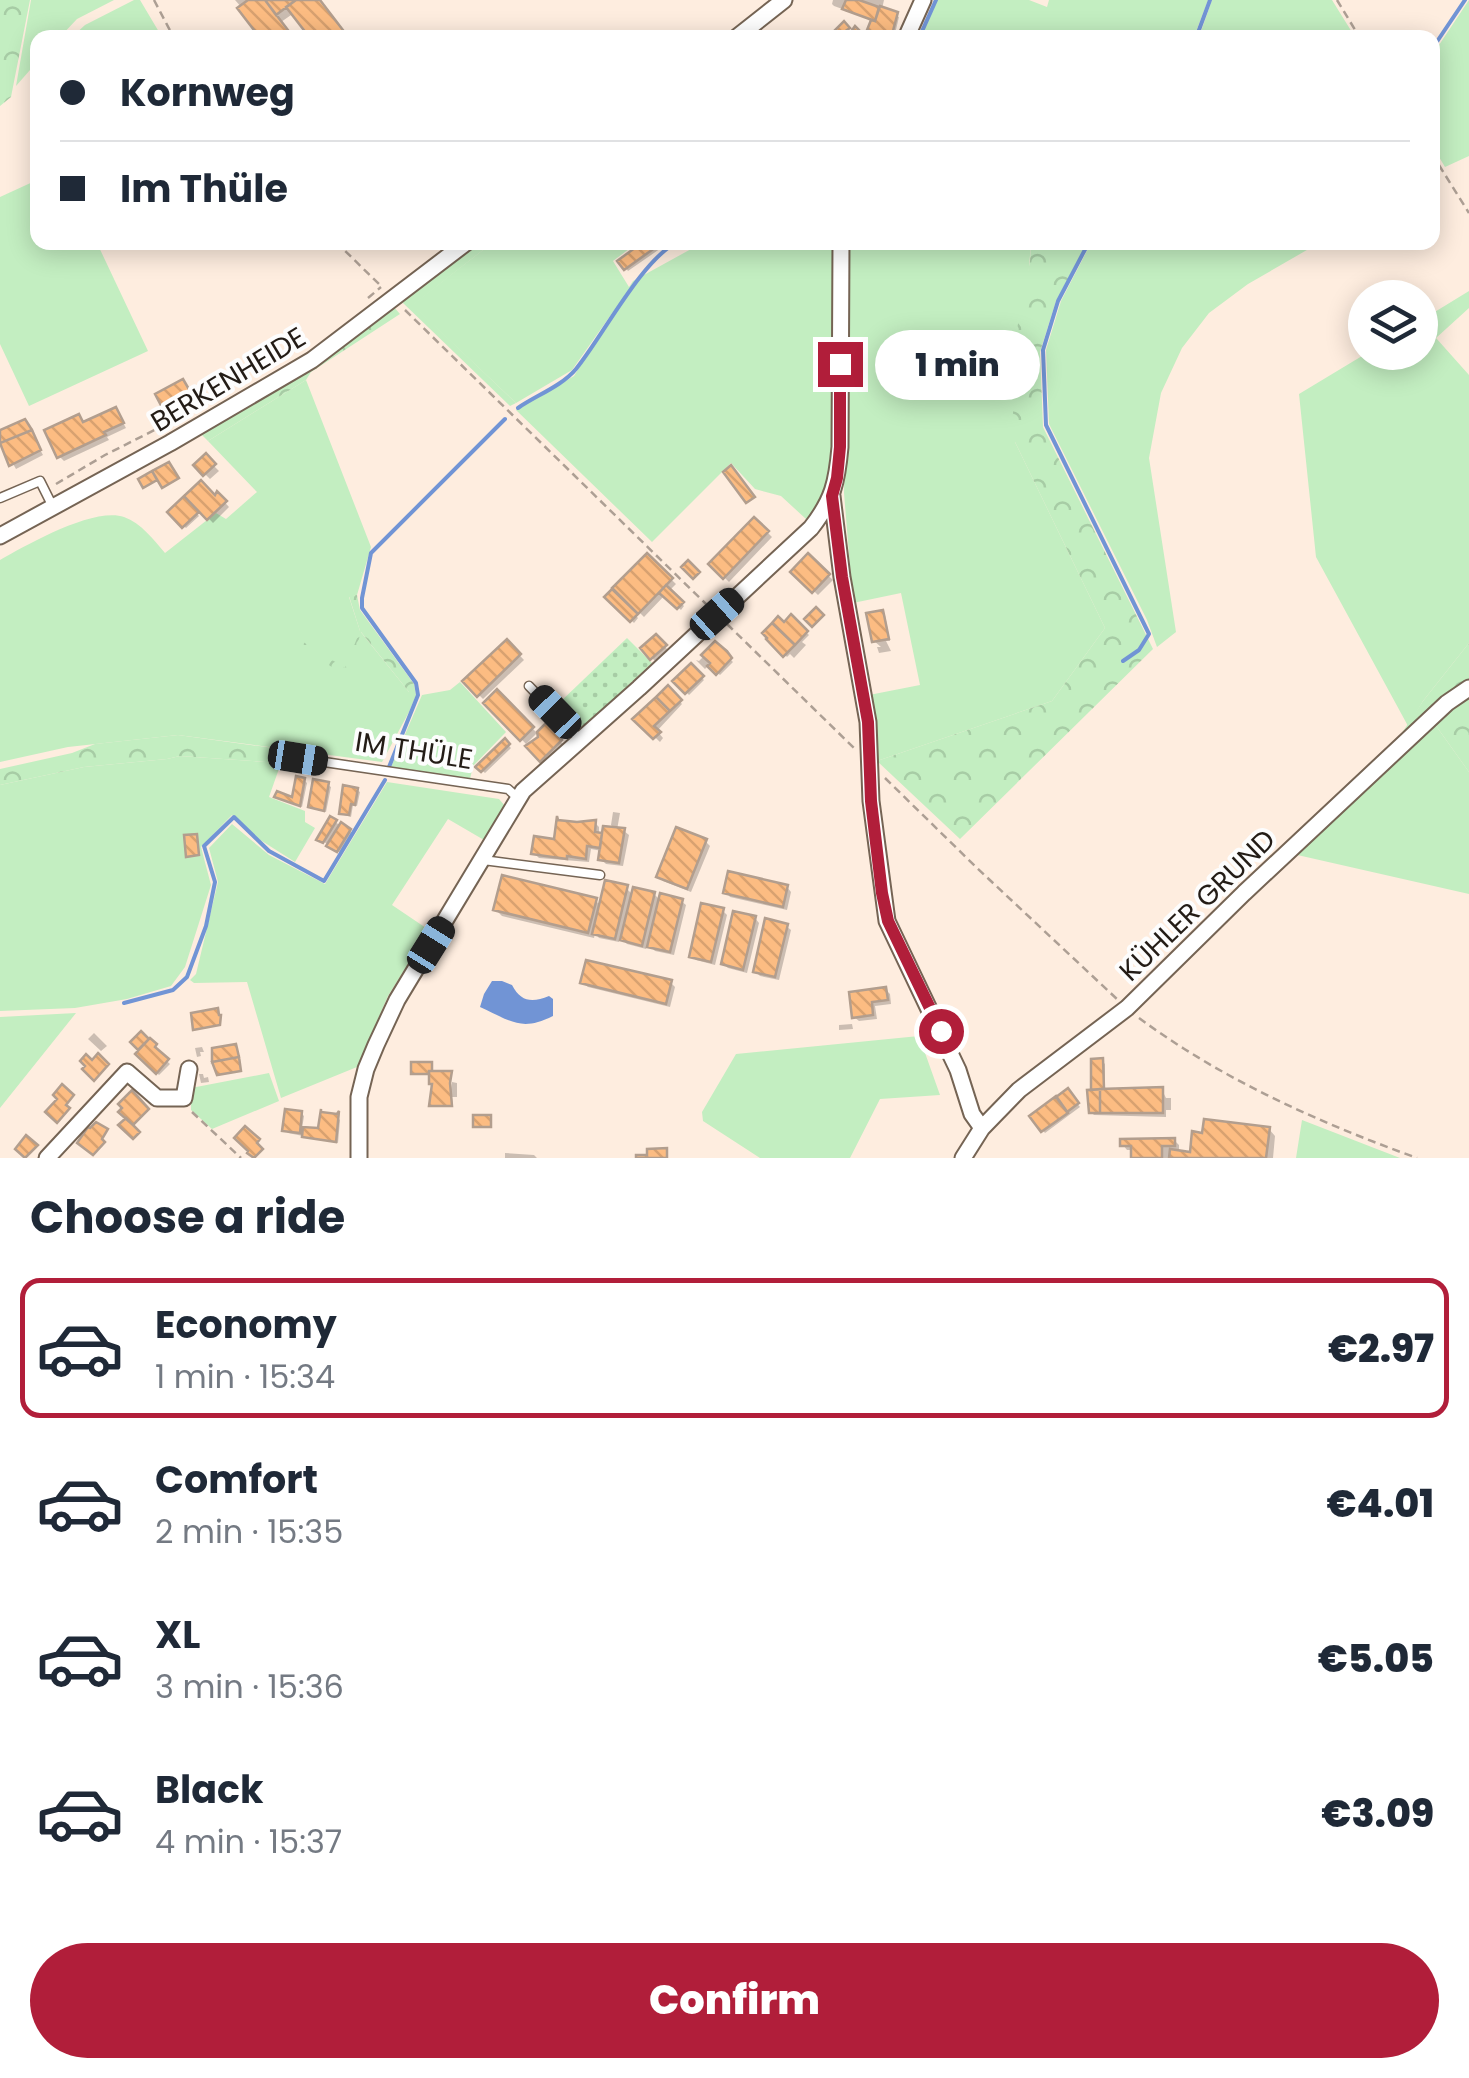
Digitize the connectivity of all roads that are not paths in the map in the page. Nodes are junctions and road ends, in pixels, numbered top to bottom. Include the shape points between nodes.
1 (784, 0) edge
2 (923, 0) edge
3 (746, 30) edge
4 (910, 30) edge
5 (455, 250) edge
6 (841, 250) edge
7 (832, 496) junction
8 (0, 498) edge
9 (53, 507) junction
10 (0, 536) edge
11 (529, 686) dead end
12 (1469, 688) edge
13 (581, 740) junction
14 (298, 758) dead end
15 (519, 799) junction
16 (483, 860) junction
17 (600, 875) dead end
18 (189, 1069) dead end
19 (982, 1128) junction
20 (47, 1158) edge
21 (359, 1158) edge
22 (962, 1158) edge

1 - 3 street
2 - 4 street
5 - 9 street, BERKENHEIDE via 388,293 312,360
6 - 7 street via 840,447
7 - 13 street via 811,528
7 - 19 street via 868,722 888,921
8 - 9 lane via 40,481
9 - 10 street, BERKENHEIDE
11 - 13 lane
12 - 19 street, KÜHLER GRUND via 1127,1008 1019,1090
13 - 15 street
14 - 15 lane, IM THÜLE via 508,790
15 - 16 street
16 - 17 lane
16 - 21 street via 397,1000 366,1069
18 - 20 street via 184,1098 157,1098 127,1072
19 - 22 street, KÜHLER GRUND

